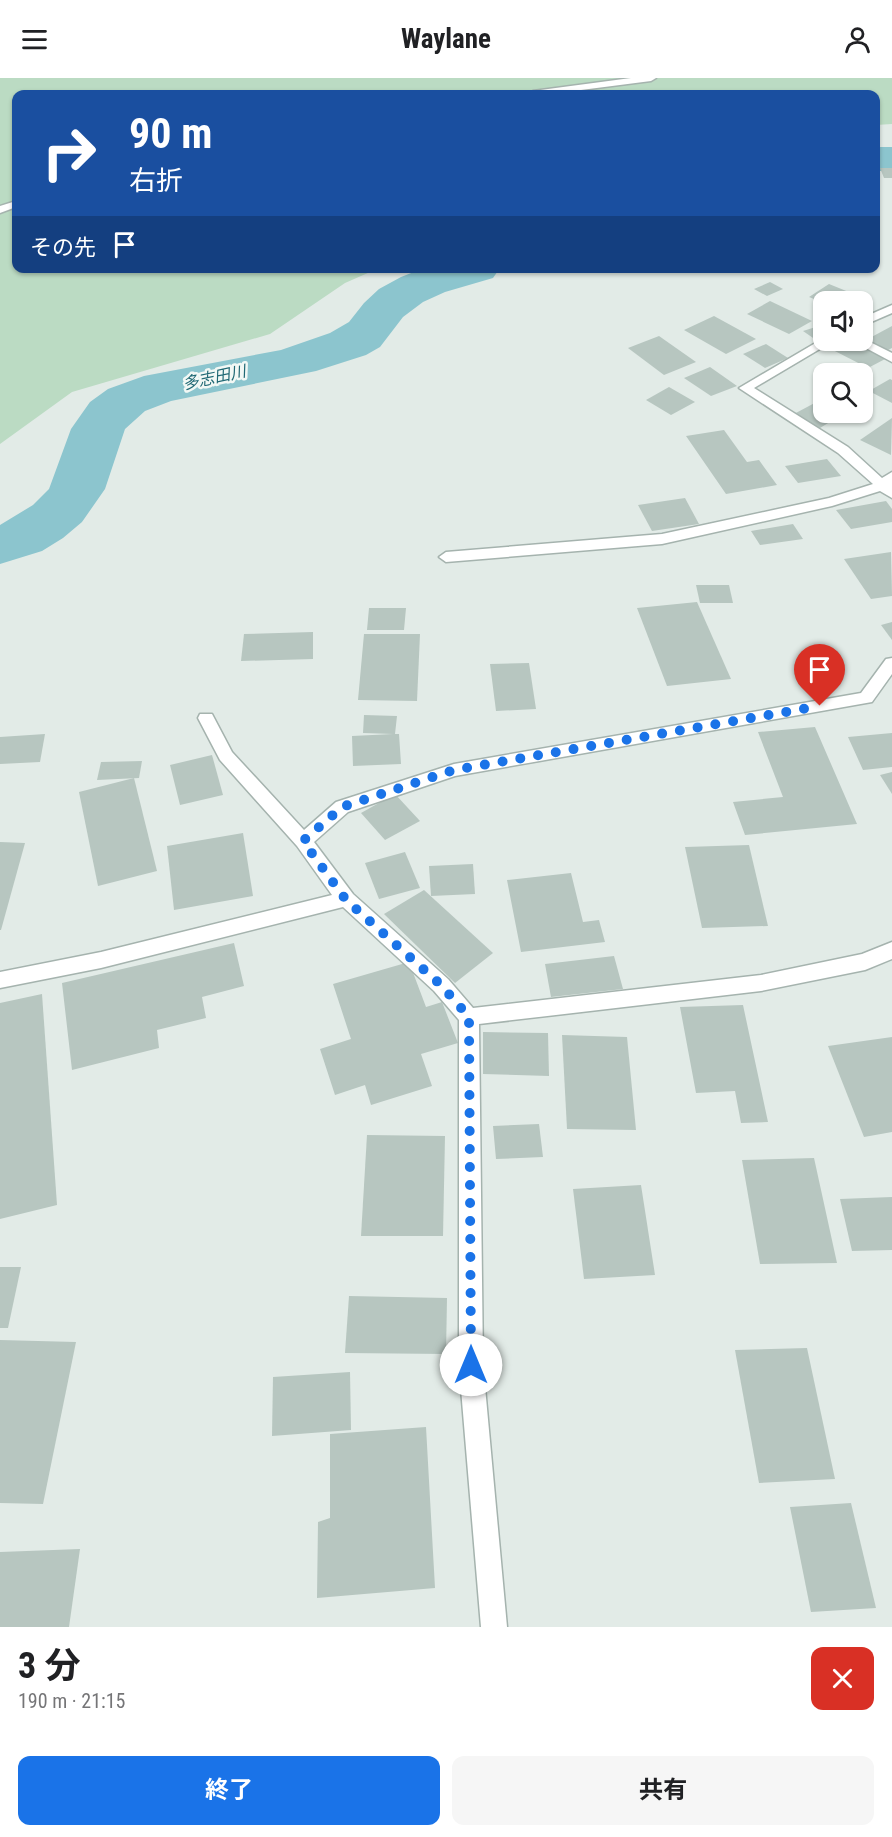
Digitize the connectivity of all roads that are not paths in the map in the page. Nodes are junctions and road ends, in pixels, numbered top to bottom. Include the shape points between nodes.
1 (651, 78) edge
2 (562, 90) edge
3 (892, 309) edge
4 (873, 318) edge
5 (873, 348) edge
6 (813, 349) edge
7 (892, 358) edge
8 (889, 485) edge
9 (446, 557) dead end
10 (892, 663) edge
11 (206, 718) dead end
12 (303, 841) junction
13 (346, 900) junction
14 (892, 950) edge
15 (0, 980) edge
16 (469, 1017) junction
17 (494, 1627) edge

1 - 2 street
3 - 4 street
5 - 7 street
6 - 8 street via 745,388 843,450
8 - 9 street via 832,502 662,539
10 - 12 street via 866,698 454,770 342,807
11 - 12 street via 226,756
12 - 13 street
13 - 15 street via 101,960
13 - 16 street via 441,985
14 - 16 street via 865,962 761,983
16 - 17 street via 471,1365

